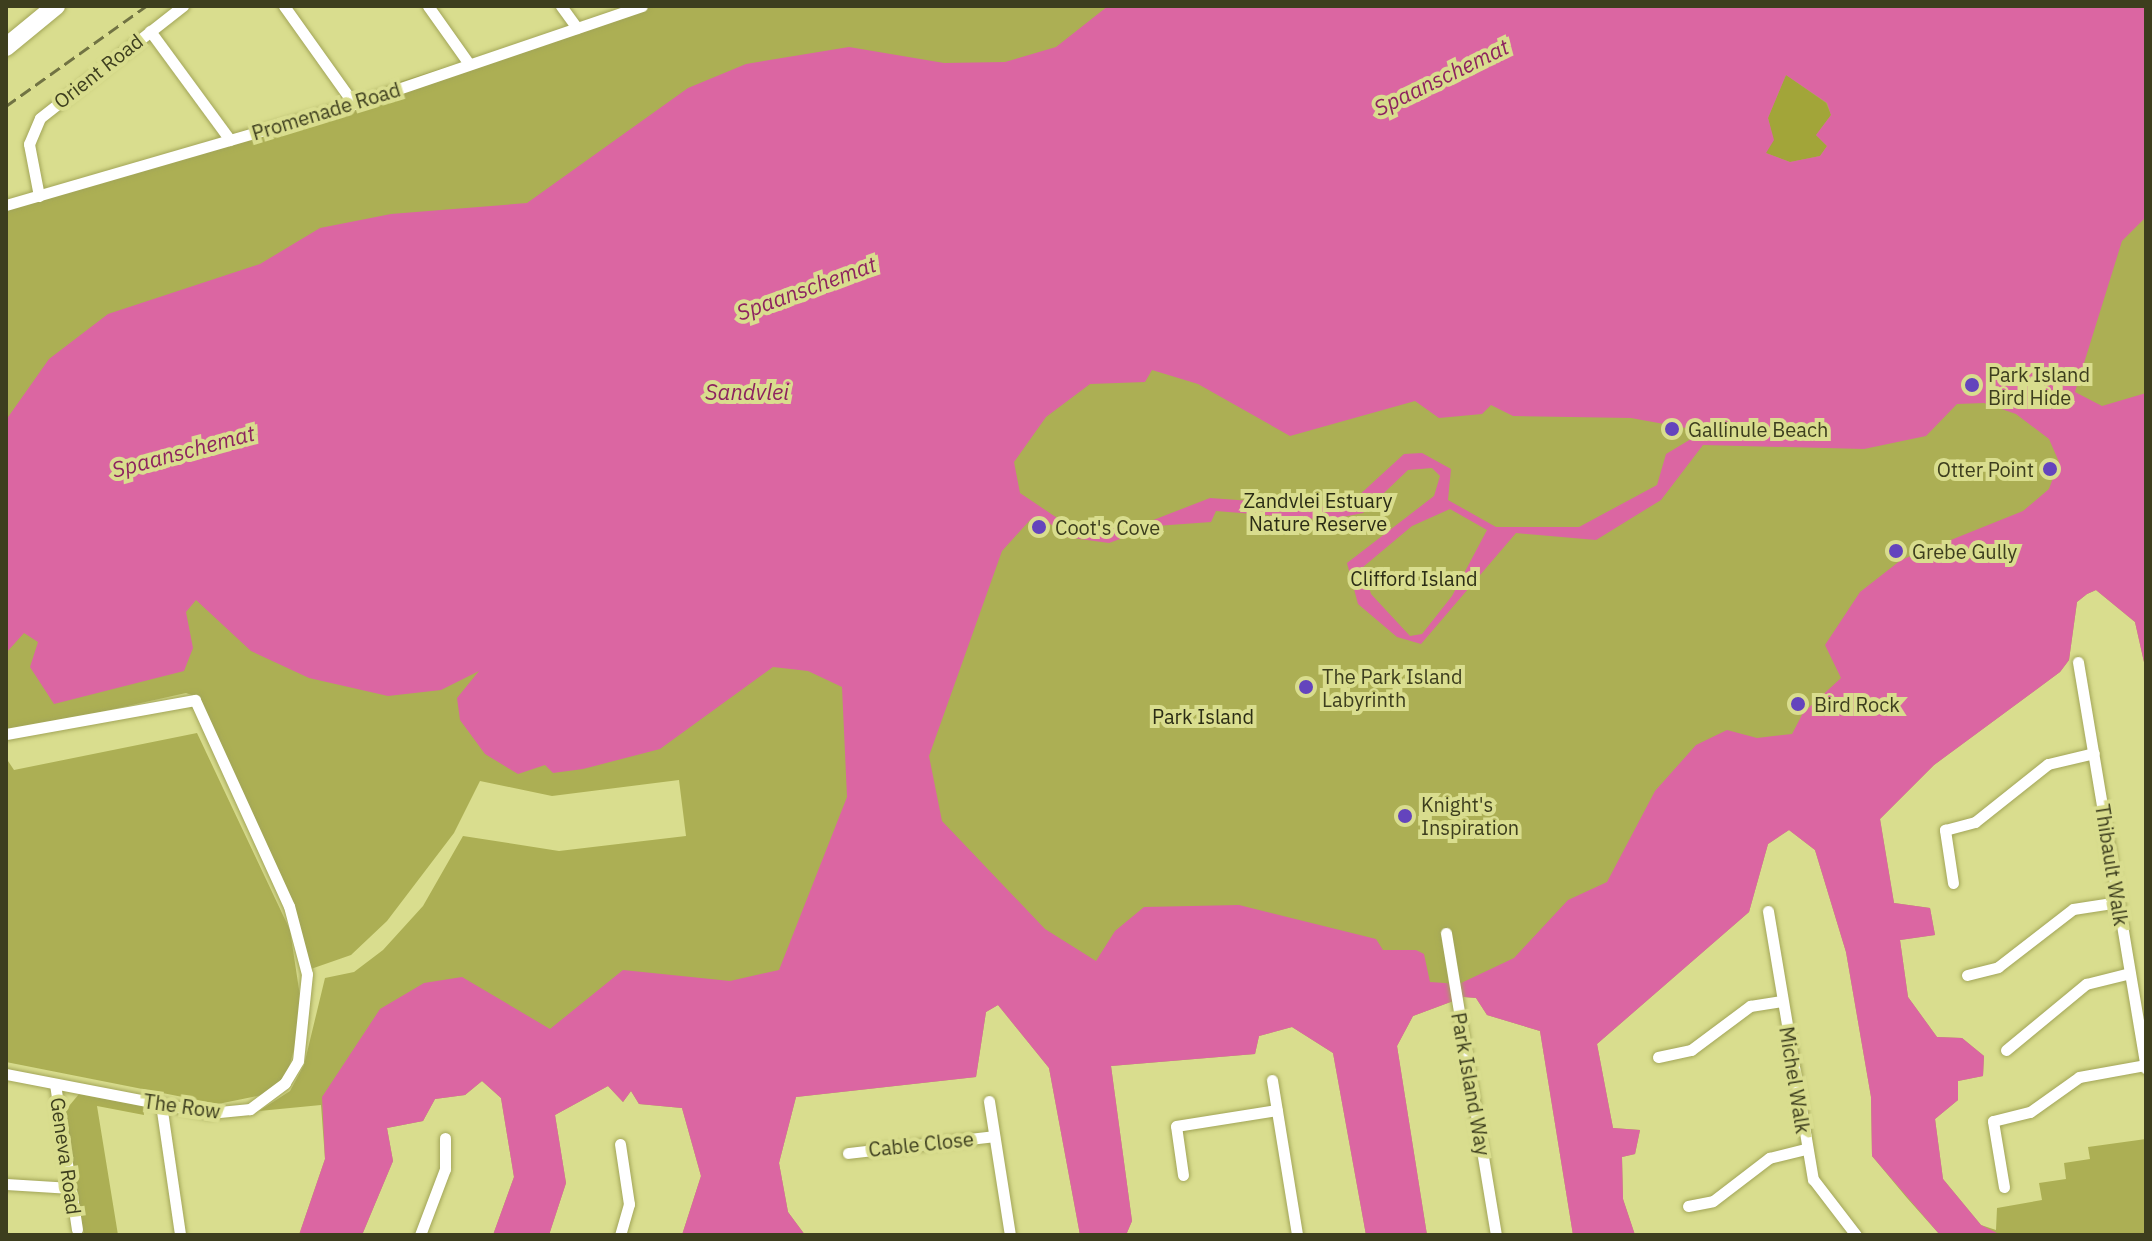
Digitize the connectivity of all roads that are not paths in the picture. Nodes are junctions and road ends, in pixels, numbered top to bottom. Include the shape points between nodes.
1 (56, 6) edge
2 (183, 6) edge
3 (284, 6) edge
4 (428, 6) edge
5 (561, 6) edge
6 (642, 6) edge
7 (577, 28) junction
8 (150, 31) junction
9 (6, 47) edge
10 (469, 64) junction
11 (354, 104) junction
12 (230, 140) junction
13 (39, 196) junction
14 (6, 205) edge
15 (2078, 662) dead end
16 (6, 734) edge
17 (2094, 753) junction
18 (1953, 883) dead end
19 (2118, 902) junction
20 (1768, 911) dead end
21 (1446, 933) dead end
22 (2130, 973) junction
23 (1967, 975) dead end
24 (1782, 1001) junction
25 (2006, 1050) dead end
26 (1658, 1057) dead end
27 (2146, 1067) edge
28 (6, 1074) edge
29 (1272, 1080) dead end
30 (55, 1084) junction
31 (989, 1101) dead end
32 (161, 1104) junction
33 (1277, 1110) junction
34 (994, 1136) junction
35 (445, 1138) dead end
36 (620, 1144) dead end
37 (1805, 1149) junction
38 (848, 1153) dead end
39 (1183, 1175) dead end
40 (6, 1184) edge
41 (2004, 1187) dead end
42 (71, 1188) junction
43 (1688, 1206) dead end
44 (77, 1229) dead end
45 (180, 1235) edge
46 (420, 1235) edge
47 (620, 1235) edge
48 (1010, 1235) edge
49 (1297, 1235) edge
50 (1496, 1235) edge
51 (1856, 1235) edge

1 - 9 main road
2 - 8 street, Orient Road
3 - 11 street
4 - 10 street
5 - 7 street
6 - 7 street, Promenade Road
7 - 10 street, Promenade Road
8 - 12 street
8 - 13 street, Orient Road via 40,118 29,144
10 - 11 street, Promenade Road
11 - 12 street, Promenade Road
12 - 13 street, Promenade Road
13 - 14 street, Promenade Road
15 - 17 street, Thibault Walk
16 - 32 street, The Row via 195,700 289,906 307,974 301,1054 273,1095 222,1114
17 - 18 street via 2048,764 1975,822 1945,830
17 - 19 street, Thibault Walk
19 - 22 street, Thibault Walk
19 - 23 street via 2073,909 1998,967
20 - 24 street, Michel Walk
21 - 50 street, Park Island Way
22 - 25 street via 2086,984
22 - 27 street, Thibault Walk
24 - 26 street via 1742,1010 1691,1050
24 - 37 street, Michel Walk
27 - 41 street via 2079,1077 2030,1112 1993,1121
28 - 30 street, The Row
29 - 33 street
30 - 32 street, The Row
30 - 42 street, Geneva Road
31 - 34 street
32 - 45 street
33 - 39 street via 1179,1125
33 - 49 street
34 - 38 street, Cable Close
34 - 48 street
35 - 46 street via 445,1169
36 - 47 street via 629,1204
37 - 43 street via 1769,1158 1713,1201
37 - 51 street, Michel Walk via 1818,1188
40 - 42 street
42 - 44 street, Geneva Road

